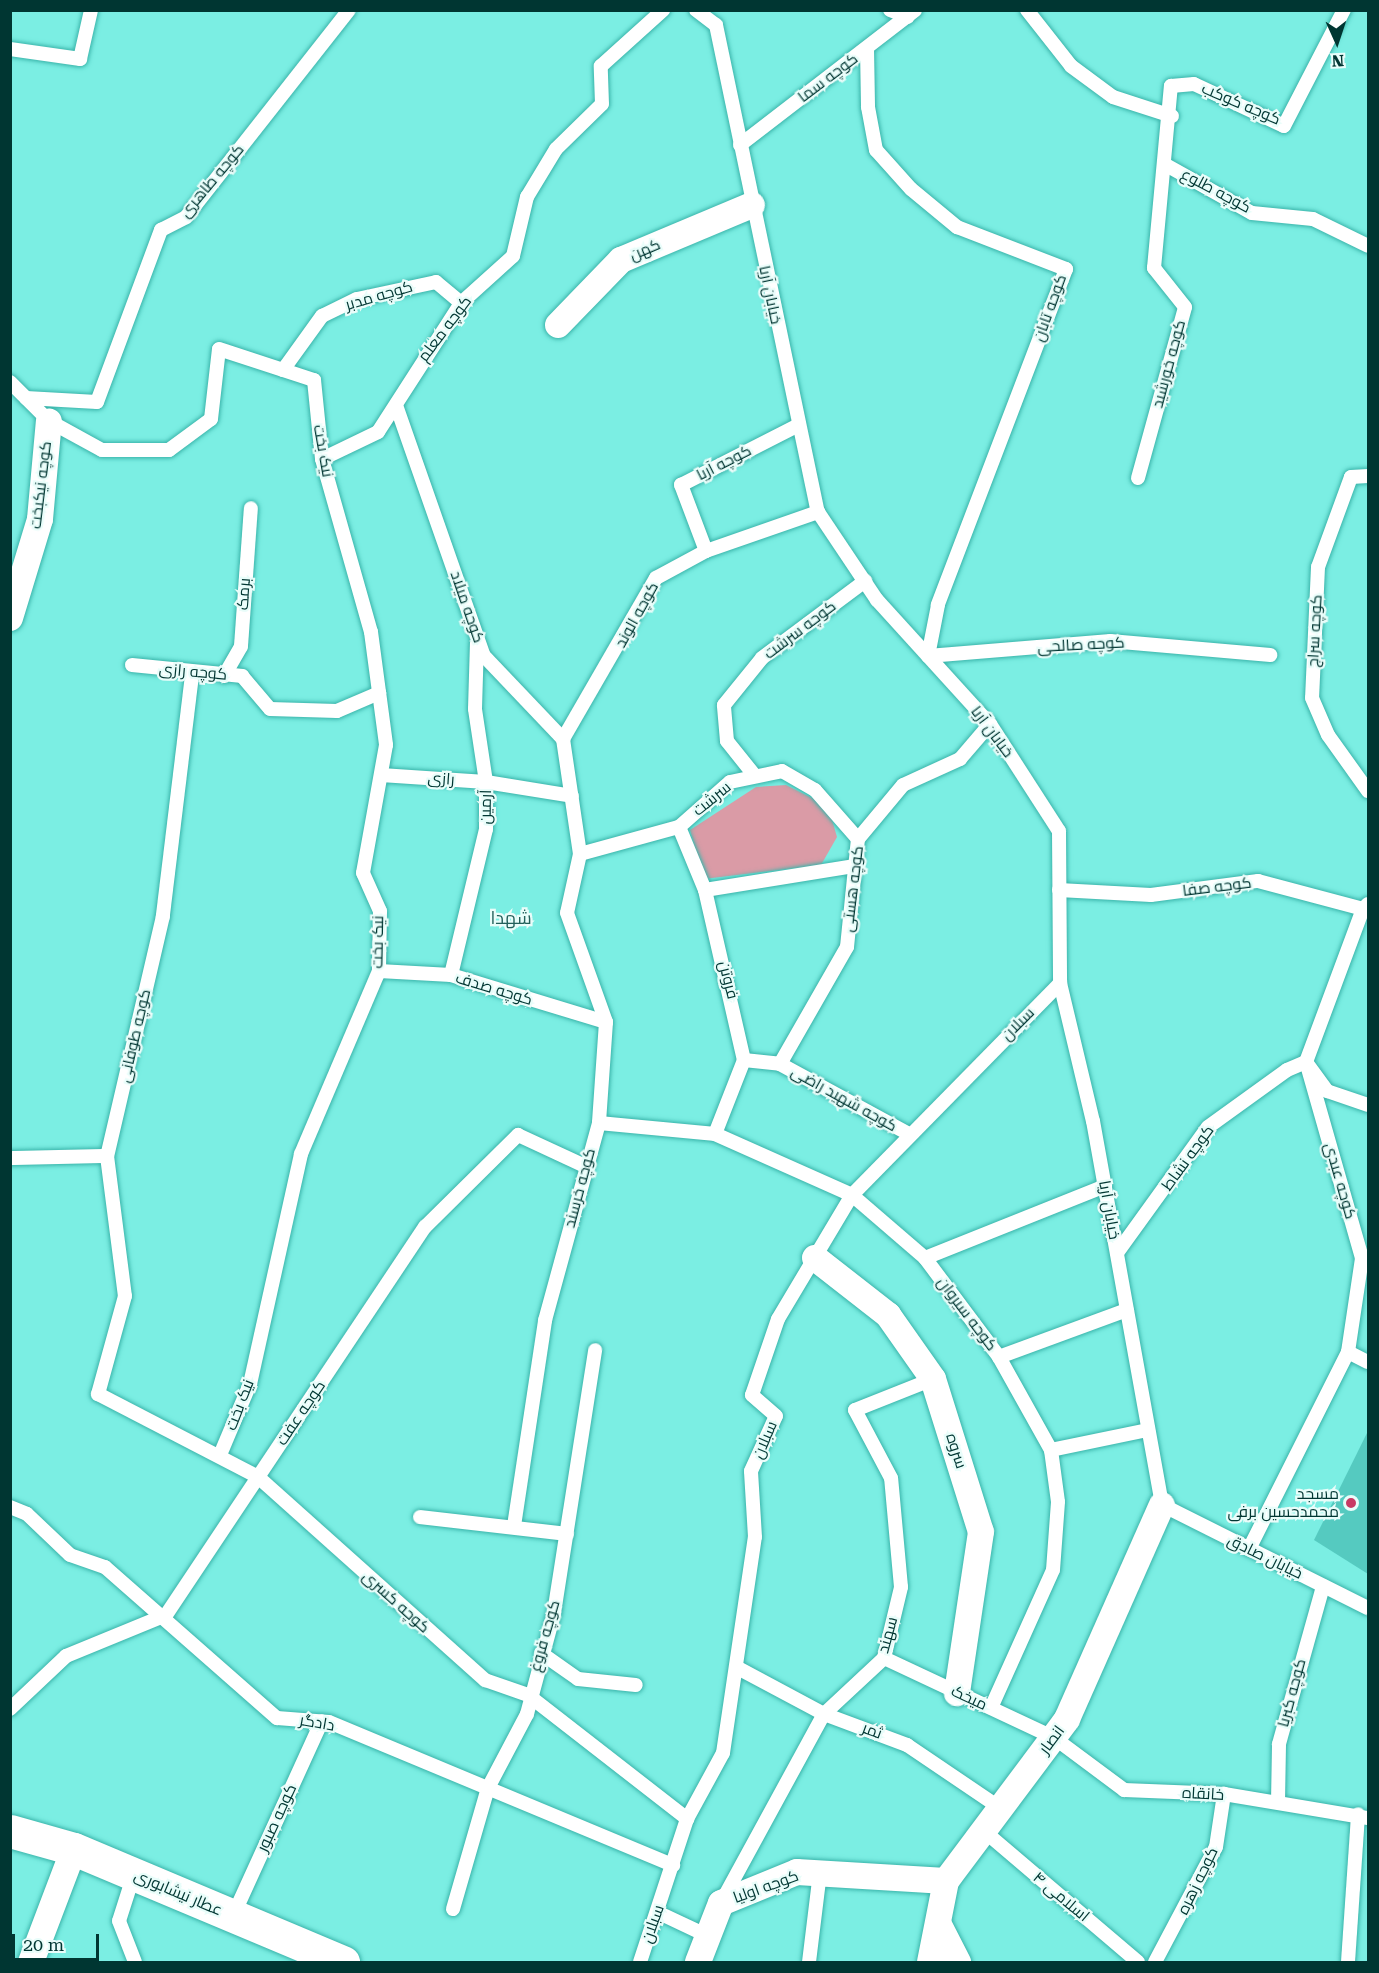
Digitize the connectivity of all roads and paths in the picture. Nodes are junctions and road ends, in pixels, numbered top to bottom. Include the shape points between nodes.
1 (91, 10) edge
2 (349, 10) edge
3 (663, 10) edge
4 (890, 10) edge
5 (1027, 10) edge
6 (1344, 10) edge
7 (697, 11) edge
8 (912, 14) edge
9 (867, 48) junction
10 (10, 49) edge
11 (1172, 116) junction
12 (740, 145) junction
13 (1166, 165) junction
14 (752, 205) junction
15 (1368, 246) edge
16 (461, 303) junction
17 (558, 325) dead end
18 (283, 370) junction
19 (10, 382) edge
20 (26, 398) junction
21 (398, 408) junction
22 (49, 421) junction
23 (799, 425) junction
24 (322, 459) junction
25 (1368, 476) edge
26 (1138, 477) dead end
27 (250, 508) dead end
28 (818, 512) junction
29 (706, 551) junction
30 (865, 581) junction
31 (10, 618) edge
32 (477, 636) junction
33 (1270, 655) dead end
34 (928, 656) junction
35 (132, 666) dead end
36 (192, 675) junction
37 (224, 676) junction
38 (379, 693) junction
39 (990, 724) junction
40 (564, 739) junction
41 (381, 775) junction
42 (755, 776) junction
43 (486, 782) junction
44 (1368, 791) edge
45 (572, 796) junction
46 (679, 827) junction
47 (858, 839) junction
48 (580, 854) junction
49 (855, 866) junction
50 (705, 890) junction
51 (1059, 890) junction
52 (1366, 907) edge
53 (379, 971) junction
54 (451, 975) junction
55 (1060, 982) junction
56 (606, 1022) junction
57 (744, 1060) junction
58 (1306, 1062) junction
59 (780, 1064) junction
60 (1368, 1105) edge
61 (599, 1123) junction
62 (715, 1134) junction
63 (909, 1134) junction
64 (107, 1156) junction
65 (10, 1158) edge
66 (585, 1167) junction
67 (1105, 1186) junction
68 (852, 1195) junction
69 (1117, 1253) junction
70 (815, 1258) junction
71 (925, 1258) junction
72 (1127, 1310) junction
73 (596, 1350) dead end
74 (1348, 1353) junction
75 (999, 1357) junction
76 (1368, 1362) edge
77 (933, 1379) junction
78 (98, 1394) joint
79 (1148, 1430) junction
80 (1051, 1450) junction
81 (220, 1455) junction
82 (258, 1477) junction
83 (1162, 1505) junction
84 (10, 1507) edge
85 (420, 1516) dead end
86 (514, 1527) junction
87 (567, 1534) junction
88 (1249, 1549) junction
89 (1323, 1586) junction
90 (1368, 1608) edge
91 (166, 1615) junction
92 (541, 1653) junction
93 (884, 1658) junction
94 (736, 1667) junction
95 (636, 1685) dead end
96 (957, 1693) junction
97 (528, 1695) junction
98 (991, 1708) junction
99 (10, 1709) edge
100 (824, 1714) junction
101 (322, 1721) junction
102 (1053, 1737) junction
103 (488, 1788) junction
104 (1224, 1794) junction
105 (1278, 1802) junction
106 (1000, 1808) junction
107 (1363, 1816) edge
108 (687, 1819) junction
109 (10, 1831) edge
110 (984, 1831) junction
111 (74, 1849) junction
112 (673, 1864) junction
113 (820, 1873) junction
114 (134, 1874) junction
115 (946, 1881) junction
116 (721, 1903) junction
117 (453, 1909) dead end
118 (657, 1912) junction
119 (233, 1916) junction
120 (939, 1925) junction
121 (708, 1936) junction
122 (31, 1962) edge
123 (135, 1962) edge
124 (344, 1962) edge
125 (640, 1962) edge
126 (698, 1962) edge
127 (809, 1962) edge
128 (930, 1962) edge
129 (958, 1962) edge
130 (1138, 1962) edge
131 (1155, 1962) edge
132 (1348, 1962) edge

1 - 10 lane via 80,59
2 - 20 lane, کوچه طاهری via 186,217 161,230 97,402
3 - 16 lane, کوچه معلم via 601,66 602,104 556,149 527,197 513,256
4 - 8 lane
5 - 11 lane via 1071,66 1113,97
6 - 11 lane, کوچه کوکب via 1284,126 1194,84 1172,86
7 - 12 lane, خیابان آریا via 716,25
8 - 9 lane, کوچه سما
9 - 12 lane, کوچه سما
9 - 34 lane, کوچه تابان via 868,107 876,150 911,189 957,227 1066,269 938,605
11 - 13 lane, کوچه خورشید
12 - 14 lane, خیابان آریا
13 - 15 lane, کوچه طلوع via 1252,213 1313,219
13 - 26 lane, کوچه خورشید via 1154,268 1185,307
14 - 17 street, کهن via 621,260
14 - 23 lane, خیابان آریا
16 - 18 lane, کوچه مدبر via 436,282 357,299 321,316
16 - 21 lane, کوچه معلم via 416,368
18 - 22 lane via 219,349 211,419 169,450 102,450
18 - 24 lane, نیک بخت via 314,380
19 - 20 lane
20 - 22 lane
21 - 24 lane, کوچه معلم via 378,432
21 - 32 lane, کوچه میلاد
22 - 31 street, کوچه نیکبخت via 40,519
23 - 28 lane, خیابان آریا
23 - 29 lane, کوچه آریا via 681,485
24 - 38 lane, نیک بخت via 371,632
25 - 44 lane, کوچه سراج via 1351,477 1318,567 1312,698 1328,735
27 - 37 lane, برمک via 241,646
28 - 29 lane, کوچه الوند
28 - 30 lane, خیابان آریا
29 - 40 lane, کوچه الوند via 656,578
30 - 34 lane, خیابان آریا
30 - 42 lane, کوچه سرشت via 762,658 724,705 727,741
32 - 40 lane, کوچه میلاد via 484,656
32 - 43 lane, آرمین via 475,709
33 - 34 lane, کوچه صالحی via 1110,641
34 - 39 lane, خیابان آریا
35 - 36 lane, کوچه رازی
36 - 37 lane, کوچه رازی
36 - 64 lane, کوچه طوفانی via 163,916
37 - 38 lane, کوچه رازی via 242,676 270,709 338,711
38 - 41 lane, نیک بخت via 386,745
39 - 47 lane, کوچه هستی via 960,759 903,785
39 - 51 lane, خیابان آریا via 1059,831
40 - 45 lane
41 - 43 lane, رازی
41 - 53 lane, نیک بخت via 363,873 380,910
42 - 46 lane, سرشت via 730,782
42 - 47 lane, سرشت via 782,771 815,790
43 - 45 lane, رازی
43 - 54 lane, آرمین via 486,829
45 - 48 lane
46 - 48 lane, سرشت
46 - 50 lane, فروتن
47 - 49 lane, کوچه هستی
48 - 56 lane, کوچه خرسند via 567,913
49 - 50 lane
49 - 59 lane, کوچه هستی via 847,947
50 - 57 lane, فروتن
51 - 52 lane, کوچه صفا via 1151,895 1258,881
51 - 55 lane, خیابان آریا
52 - 58 lane
53 - 54 lane, کوچه صدف
53 - 81 lane, نیک بخت via 301,1154 250,1384
54 - 56 lane, کوچه صدف
55 - 63 lane, سبلان
55 - 67 lane, خیابان آریا
56 - 61 lane, کوچه خرسند
57 - 59 lane, کوچه شهید راضی
57 - 62 lane
58 - 60 lane via 1327,1091
58 - 69 lane, کوچه نشاط via 1208,1126
58 - 74 lane, کوچه عبدی via 1362,1258
59 - 63 lane, کوچه شهید راضی
61 - 62 lane, کوچه سیروان
61 - 66 lane, کوچه خرسند
62 - 68 lane, کوچه سیروان
63 - 68 lane, سبلان
64 - 65 lane
64 - 78 lane, کوچه طوفانی via 125,1296
66 - 82 lane, کوچه عفت via 518,1135 425,1227
66 - 86 lane, کوچه خرسند via 545,1321
67 - 69 lane, خیابان آریا
67 - 71 lane
68 - 70 lane, سبلان
68 - 71 lane, کوچه سیروان
69 - 72 lane, خیابان آریا
70 - 77 street, سروه via 888,1315
70 - 94 lane, سبلان via 778,1319 752,1395 776,1416 751,1471 755,1537
71 - 75 lane, کوچه سیروان
72 - 75 lane
72 - 79 lane, خیابان آریا
73 - 87 lane, کوچه فروغ
74 - 76 lane
74 - 88 lane, کوچه عبدی
75 - 80 lane, کوچه سیروان
77 - 93 lane, سهند via 855,1410 891,1478 901,1587
77 - 96 street, سروه via 981,1532
78 - 81 lane, کوچه کسری
79 - 80 lane
79 - 83 lane, خیابان آریا
80 - 98 lane, کوچه سیروان via 1058,1502 1053,1570
81 - 82 lane, کوچه کسری
82 - 91 lane, کوچه عفت
82 - 97 lane, کوچه کسری via 485,1680
83 - 88 lane, خیابان صادق
83 - 102 street, انصار via 1067,1719
84 - 91 lane, دادگر via 27,1514 70,1555 105,1567
85 - 86 lane
86 - 87 lane
87 - 92 lane, کوچه فروغ via 554,1613
88 - 89 lane, خیابان صادق
89 - 90 lane, خیابان صادق
89 - 105 lane, کوچه کبریا via 1279,1744
91 - 99 lane via 66,1656
91 - 101 lane, دادگر via 277,1718
92 - 95 lane via 578,1679
92 - 97 lane, کوچه فروغ
93 - 96 lane, میخک
93 - 100 lane, سهند
94 - 100 lane, ثمر
94 - 108 lane, سبلان via 723,1753
96 - 98 lane, میخک
97 - 103 lane, کوچه فروغ via 527,1714
97 - 108 lane, کوچه کسری
98 - 102 lane, میخک
100 - 106 lane, ثمر via 907,1745
100 - 116 lane, سهند
101 - 103 lane, دادگر
101 - 119 lane, کوچه صبور
102 - 104 lane, خانقاه via 1124,1790
102 - 106 street, انصار
103 - 112 lane, دادگر
103 - 117 lane, کوچه فروغ
104 - 105 lane, خانقاه
104 - 131 lane, کوچه زهره via 1216,1847
105 - 107 lane, خانقاه
106 - 110 street, انصار
107 - 132 lane
108 - 112 lane, سبلان
109 - 111 street, عطار نیشابوری
110 - 115 street, انصار
110 - 130 lane, اسلامی ۴
111 - 114 street, عطار نیشابوری
111 - 122 street
112 - 118 lane, سبلان
113 - 115 street, کوچه اولیا
113 - 116 street, کوچه اولیا via 796,1872
113 - 127 lane
114 - 119 street, عطار نیشابوری
114 - 123 lane via 119,1921
115 - 120 street, انصار
116 - 121 street, کوچه اولیا
118 - 121 lane
118 - 125 lane, سبلان
119 - 124 street, عطار نیشابوری
120 - 128 street, انصار
120 - 129 street
121 - 126 street, کوچه اولیا

